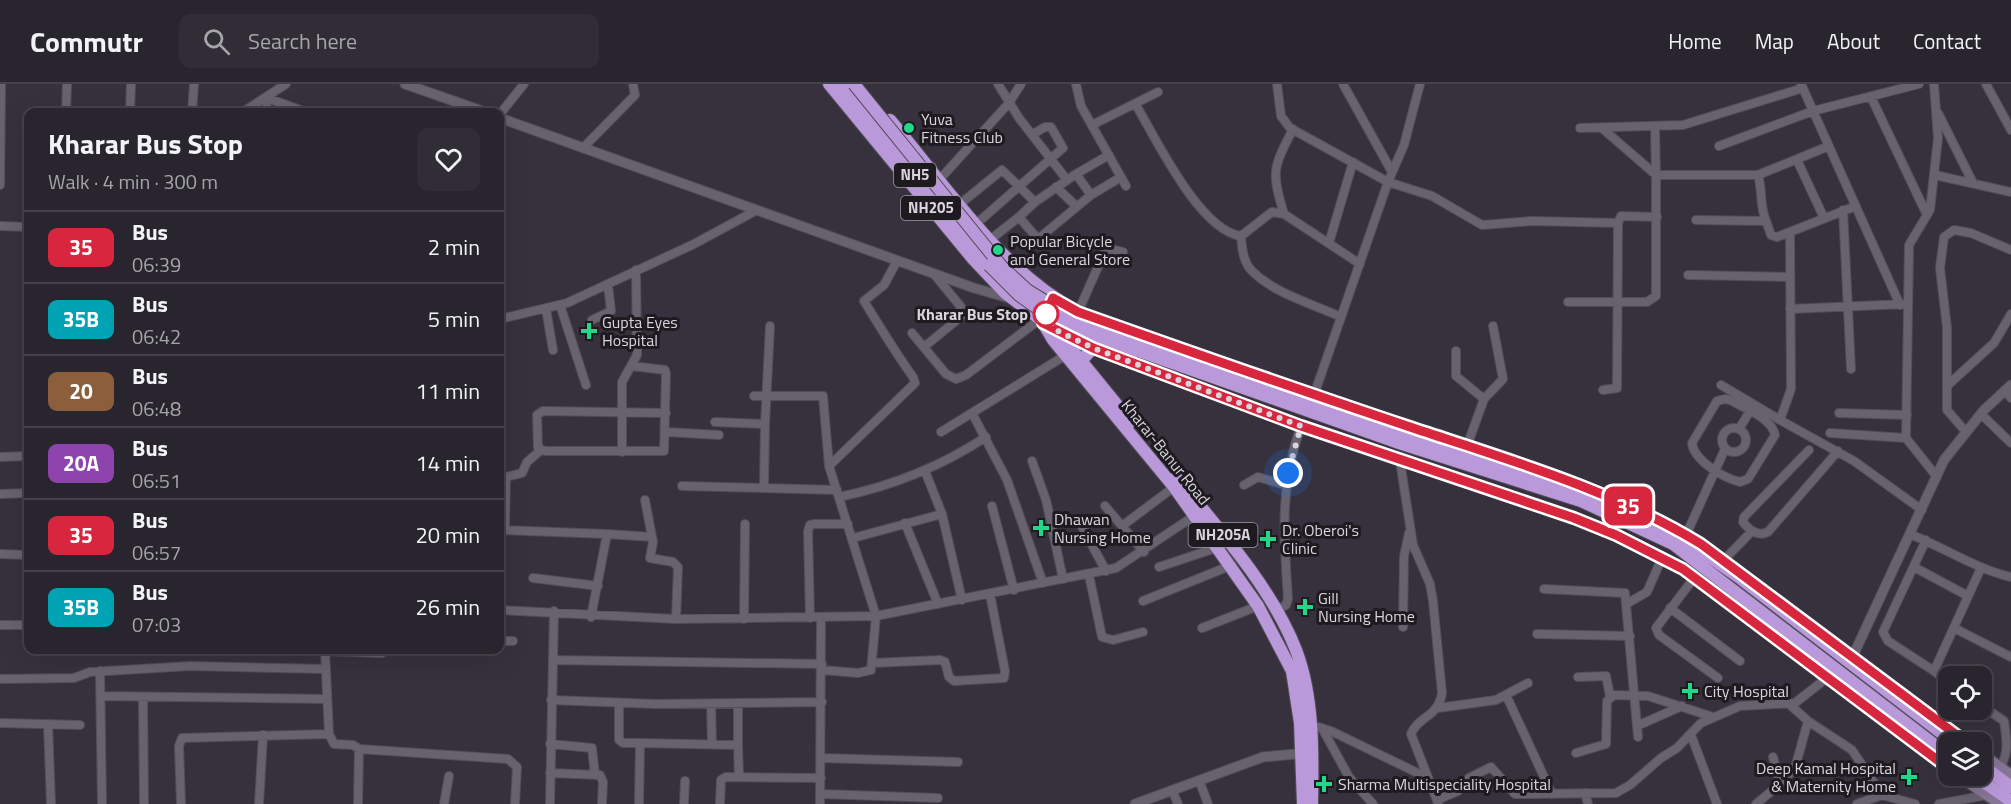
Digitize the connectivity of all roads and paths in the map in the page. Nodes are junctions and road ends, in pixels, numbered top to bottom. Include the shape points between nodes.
1 (0, 84) edge
2 (67, 84) edge
3 (131, 84) edge
4 (194, 84) edge
5 (286, 84) edge
6 (405, 84) edge
7 (524, 84) edge
8 (633, 84) edge
9 (829, 84) edge
10 (842, 84) edge
11 (854, 84) edge
12 (861, 84) edge
13 (998, 84) edge
14 (1021, 84) edge
15 (1076, 84) edge
16 (1276, 84) edge
17 (1343, 84) edge
18 (1420, 84) edge
19 (1919, 84) edge
20 (1934, 84) edge
21 (1986, 84) edge
22 (1802, 86) edge
23 (1158, 92) dead end
24 (1871, 97) junction
25 (267, 98) junction
26 (1009, 103) junction
27 (1136, 105) junction
28 (66, 108) edge
29 (130, 108) edge
30 (192, 108) edge
31 (250, 108) edge
32 (266, 108) edge
33 (295, 108) edge
34 (474, 108) edge
35 (1936, 109) junction
36 (504, 111) edge
37 (1813, 111) junction
38 (504, 118) edge
39 (1092, 125) junction
40 (1655, 127) junction
41 (1580, 128) dead end
42 (1293, 129) junction
43 (1603, 129) junction
44 (2011, 130) edge
45 (0, 131) edge
46 (1033, 135) junction
47 (1719, 146) dead end
48 (1829, 146) junction
49 (583, 148) junction
50 (1109, 155) junction
51 (1052, 159) junction
52 (1797, 160) junction
53 (1353, 162) junction
54 (1392, 172) junction
55 (1076, 174) junction
56 (1656, 175) junction
57 (1758, 175) junction
58 (1935, 176) junction
59 (1121, 177) junction
60 (939, 179) junction
61 (1067, 180) junction
62 (1388, 182) junction
63 (1974, 183) junction
64 (0, 184) edge
65 (1126, 186) dead end
66 (1019, 187) junction
67 (1056, 187) junction
68 (2011, 192) edge
69 (1091, 195) junction
70 (1035, 202) junction
71 (960, 204) junction
72 (1076, 205) junction
73 (1856, 206) junction
74 (1843, 210) junction
75 (755, 211) junction
76 (1284, 214) junction
77 (1927, 215) junction
78 (1019, 217) junction
79 (1657, 217) junction
80 (1824, 218) junction
81 (1696, 220) dead end
82 (1766, 221) junction
83 (1618, 223) junction
84 (976, 224) junction
85 (0, 226) edge
86 (24, 227) edge
87 (1790, 233) junction
88 (1240, 236) junction
89 (991, 239) junction
90 (1329, 243) junction
91 (2011, 250) edge
92 (1123, 252) dead end
93 (897, 261) junction
94 (1360, 264) junction
95 (636, 270) junction
96 (934, 274) junction
97 (1688, 274) dead end
98 (1790, 277) junction
99 (1033, 283) junction
100 (608, 285) junction
101 (1012, 299) junction
102 (1059, 301) junction
103 (1568, 302) dead end
104 (1618, 303) junction
105 (1903, 304) junction
106 (560, 306) junction
107 (1846, 307) junction
108 (546, 309) junction
109 (1790, 309) junction
110 (1078, 312) junction
111 (2011, 314) edge
112 (1341, 317) junction
113 (504, 318) edge
114 (592, 320) dead end
115 (1041, 322) junction
116 (770, 326) dead end
117 (1493, 326) dead end
118 (1056, 330) junction
119 (912, 333) dead end
120 (924, 347) junction
121 (1093, 348) junction
122 (553, 350) dead end
123 (1456, 351) dead end
124 (1066, 355) junction
125 (1082, 360) junction
126 (632, 366) junction
127 (1851, 369) dead end
128 (1721, 385) dead end
129 (1948, 385) junction
130 (586, 386) dead end
131 (1603, 390) dead end
132 (2009, 391) edge
133 (1314, 395) junction
134 (754, 396) dead end
135 (767, 396) junction
136 (1484, 399) junction
137 (1750, 411) junction
138 (622, 412) junction
139 (666, 413) junction
140 (972, 413) junction
141 (1839, 413) dead end
142 (1981, 414) junction
143 (1907, 416) junction
144 (1780, 420) junction
145 (715, 422) dead end
146 (765, 424) junction
147 (1301, 426) junction
148 (1412, 428) junction
149 (1739, 429) junction
150 (667, 432) junction
151 (941, 432) dead end
152 (1966, 432) junction
153 (1830, 433) dead end
154 (719, 435) dead end
155 (986, 437) junction
156 (1906, 438) junction
157 (2011, 443) edge
158 (1467, 446) junction
159 (1725, 449) junction
160 (541, 450) junction
161 (1809, 450) dead end
162 (622, 452) junction
163 (1838, 452) junction
164 (24, 456) edge
165 (0, 457) edge
166 (1032, 461) dead end
167 (1400, 461) junction
168 (829, 466) junction
169 (1714, 470) junction
170 (925, 471) junction
171 (1937, 477) junction
172 (1244, 485) dead end
173 (1285, 485) junction
174 (682, 486) dead end
175 (764, 486) junction
176 (1174, 487) junction
177 (24, 493) edge
178 (0, 494) edge
179 (838, 494) junction
180 (645, 500) dead end
181 (504, 505) edge
182 (1105, 506) dead end
183 (992, 507) dead end
184 (1922, 510) junction
185 (1199, 512) junction
186 (942, 514) junction
187 (1079, 521) dead end
188 (905, 523) junction
189 (745, 524) dead end
190 (848, 524) junction
191 (1122, 526) junction
192 (1410, 529) junction
193 (1752, 531) junction
194 (504, 533) edge
195 (607, 534) junction
196 (1686, 535) junction
197 (1912, 535) junction
198 (652, 537) junction
199 (853, 538) junction
200 (1926, 540) junction
201 (1219, 547) junction
202 (1144, 552) junction
203 (0, 554) edge
204 (24, 555) edge
205 (1662, 558) junction
206 (1723, 561) junction
207 (1232, 565) junction
208 (1159, 567) dead end
209 (1914, 567) junction
210 (1981, 568) junction
211 (1106, 571) junction
212 (1089, 575) junction
213 (2011, 577) edge
214 (533, 578) dead end
215 (1694, 578) junction
216 (1063, 579) junction
217 (1043, 583) junction
218 (598, 586) junction
219 (1544, 589) dead end
220 (1014, 590) junction
221 (990, 594) junction
222 (1968, 596) junction
223 (962, 600) junction
224 (1143, 601) dead end
225 (1628, 603) junction
226 (938, 604) junction
227 (1258, 606) junction
228 (1670, 608) junction
229 (504, 610) edge
230 (554, 611) junction
231 (1276, 611) junction
232 (876, 616) junction
233 (591, 617) junction
234 (821, 617) junction
235 (810, 618) junction
236 (676, 619) junction
237 (744, 619) junction
238 (0, 625) edge
239 (24, 626) edge
240 (1403, 627) dead end
241 (1202, 628) dead end
242 (1954, 628) junction
243 (1143, 632) dead end
244 (1537, 634) dead end
245 (1630, 636) junction
246 (504, 641) edge
247 (513, 641) dead end
248 (325, 654) edge
249 (2011, 657) edge
250 (1852, 658) junction
251 (553, 660) junction
252 (1740, 661) dead end
253 (872, 663) junction
254 (822, 667) junction
255 (326, 669) junction
256 (100, 671) junction
257 (1934, 671) junction
258 (1938, 674) edge
259 (1578, 677) dead end
260 (1828, 677) junction
261 (1718, 678) dead end
262 (0, 679) edge
263 (1528, 683) dead end
264 (1635, 694) junction
265 (1506, 695) junction
266 (100, 696) junction
267 (1610, 696) junction
268 (142, 697) junction
269 (326, 699) junction
270 (551, 700) junction
271 (822, 702) junction
272 (619, 703) junction
273 (738, 703) junction
274 (711, 704) junction
275 (1789, 704) junction
276 (1682, 706) junction
277 (1438, 708) junction
278 (1992, 711) edge
279 (1713, 717) junction
280 (2008, 718) edge
281 (1808, 721) junction
282 (0, 723) edge
283 (48, 724) junction
284 (80, 725) dead end
285 (1311, 725) junction
286 (1637, 726) junction
287 (1940, 732) edge
288 (1952, 732) edge
289 (329, 734) junction
290 (262, 735) junction
291 (1690, 735) junction
292 (1638, 737) dead end
293 (640, 743) junction
294 (550, 744) junction
295 (712, 744) junction
296 (738, 745) junction
297 (1938, 747) edge
298 (359, 749) junction
299 (1306, 753) junction
300 (1576, 753) dead end
301 (1773, 757) dead end
302 (821, 758) junction
303 (1938, 760) edge
304 (1992, 761) edge
305 (958, 762) dead end
306 (2000, 767) junction
307 (550, 773) junction
308 (1992, 773) edge
309 (595, 775) junction
310 (2011, 775) edge
311 (449, 776) dead end
312 (739, 777) junction
313 (1426, 777) junction
314 (821, 778) junction
315 (1199, 780) junction
316 (685, 781) dead end
317 (1780, 784) junction
318 (1970, 786) edge
319 (1989, 786) edge
320 (2011, 787) edge
321 (1172, 790) junction
322 (1585, 793) junction
323 (821, 794) junction
324 (1551, 794) junction
325 (1882, 795) junction
326 (938, 798) dead end
327 (1985, 799) edge
328 (2011, 801) edge
329 (1438, 802) edge
330 (51, 804) edge
331 (102, 804) edge
332 (144, 804) edge
333 (181, 804) edge
334 (259, 804) edge
335 (358, 804) edge
336 (444, 804) edge
337 (515, 804) edge
338 (550, 804) edge
339 (602, 804) edge
340 (639, 804) edge
341 (684, 804) edge
342 (720, 804) edge
343 (820, 804) edge
344 (1135, 804) edge
345 (1178, 804) edge
346 (1208, 804) edge
347 (1303, 804) edge
348 (1312, 804) edge
349 (1373, 804) edge
350 (1588, 804) edge
351 (1717, 804) edge
352 (1756, 804) edge
353 (1857, 804) edge
354 (1910, 804) edge
355 (1939, 804) edge
356 (2000, 804) edge

1 - 45 street
2 - 28 street
3 - 29 street
4 - 30 street
5 - 25 street
6 - 34 street
7 - 36 street
8 - 49 street via 635,95
9 - 101 highway, NH205 via 973,259
10 - 297 highway, NH5, bridge via 989,265 1044,315 1402,444 1581,501 1673,544
11 - 287 highway, NH5, bridge via 1002,267 1048,305 1106,331 1588,494 1675,533
12 - 60 highway, NH205
13 - 26 street
14 - 26 street
15 - 39 street via 1079,100
16 - 42 street via 1281,116
17 - 54 street
18 - 54 street via 1404,145
19 - 24 street
20 - 35 street
21 - 44 street
22 - 37 street
22 - 40 street via 1696,122
23 - 27 street
24 - 37 street
24 - 77 street
25 - 31 street
25 - 32 street
25 - 33 street
26 - 46 street
26 - 60 street
27 - 39 street
27 - 88 street via 1210,219 1229,234
35 - 58 street
35 - 63 street
37 - 47 street
37 - 48 street
38 - 49 street
39 - 50 street
40 - 43 street
40 - 56 street
41 - 43 street
42 - 53 street
42 - 76 street via 1274,168
43 - 56 street
45 - 64 street
46 - 51 street
46 - 51 street via 1045,127 1053,129 1063,145
48 - 52 street
48 - 73 street
49 - 75 street
50 - 55 street
50 - 59 street
51 - 61 street
51 - 66 street
52 - 57 street
52 - 80 street
53 - 62 street
53 - 90 street
54 - 62 street
55 - 61 street
55 - 69 street
56 - 57 street
56 - 79 street
57 - 82 street via 1763,192 1760,207
58 - 63 street
58 - 77 street
59 - 65 street
59 - 69 street
60 - 71 highway, NH205
61 - 67 street
62 - 83 street via 1432,196 1482,225 1543,220
62 - 94 street
63 - 68 street
66 - 70 street
66 - 71 street via 1005,171 998,171
66 - 84 street
67 - 70 street
67 - 72 street
69 - 72 street
70 - 78 street
71 - 84 highway, NH205
72 - 78 street via 1038,239
73 - 74 street
73 - 105 street
74 - 80 street
74 - 107 street
75 - 93 street
75 - 95 street
76 - 88 street via 1272,212
76 - 90 street
77 - 105 street via 1909,245
78 - 89 street
79 - 83 street via 1626,214
79 - 104 street via 1655,299
80 - 87 street
81 - 82 street
82 - 87 street via 1773,237
83 - 104 street
84 - 89 highway, NH205
85 - 86 street
87 - 98 street
88 - 112 street via 1252,271 1280,290
89 - 99 highway, NH205
90 - 94 street
91 - 129 street via 1971,233 1954,230 1944,237 1940,268
92 - 110 street via 1105,251
93 - 96 street
93 - 168 street via 884,285 864,301 915,383
94 - 112 street
95 - 100 street
95 - 126 street via 637,356
96 - 101 street
96 - 120 street via 963,315
97 - 98 street
98 - 109 street
99 - 101 street
99 - 102 highway, NH205
100 - 106 street
100 - 114 street via 611,311
101 - 115 highway, NH205
102 - 110 highway, NH205
102 - 115 highway
102 - 118 highway
103 - 104 street
104 - 131 street via 1617,388
105 - 107 street
105 - 143 street
106 - 108 street
106 - 130 street
107 - 109 street
107 - 127 street
108 - 113 street
108 - 122 street
109 - 144 street via 1791,389
110 - 133 main road
111 - 129 street via 1994,343
112 - 133 street
115 - 118 highway
115 - 120 street via 956,379 946,374
115 - 124 highway, Kharar-Banur Road / NH205A
116 - 135 street
117 - 136 street via 1503,379
118 - 121 main road
118 - 125 highway, NH205A
119 - 120 street
121 - 125 highway
121 - 147 main road
123 - 136 street via 1456,376
124 - 140 street
124 - 176 highway, Kharar-Banur Road / NH205A
125 - 185 highway, NH205A
126 - 138 street via 623,377
126 - 139 street via 665,370
128 - 144 street
129 - 152 street via 1948,414
132 - 142 street
133 - 148 main road
134 - 135 street
135 - 146 street
135 - 168 street via 823,396
136 - 158 street
137 - 149 street
137 - 169 street via 1730,399 1717,401 1692,443 1697,455
137 - 169 street via 1770,424 1775,435 1750,476 1740,482
138 - 139 street
138 - 160 street via 538,412 537,445
138 - 162 street
139 - 150 street
140 - 151 street
140 - 155 street
141 - 143 street
142 - 152 street
142 - 157 street
143 - 156 street
144 - 163 street
145 - 146 street
146 - 175 street
147 - 167 main road
147 - 173 street
148 - 158 main road
148 - 167 main road
149 - 159 street via 1724,432 1721,440
149 - 159 street via 1746,437 1743,448 1736,452
150 - 154 street
150 - 162 street via 664,451
152 - 171 street via 1944,459
153 - 156 street
155 - 170 street
155 - 217 street via 1007,480
156 - 171 street
158 - 196 main road via 1574,484 1657,518
159 - 169 street
160 - 162 street
160 - 181 street via 527,462 522,473 506,477
161 - 193 street via 1744,517 1743,522
163 - 184 street
163 - 193 street via 1768,532
164 - 165 street
166 - 216 street via 1048,506
167 - 192 street
167 - 205 main road via 1574,518
168 - 179 street
169 - 196 street
170 - 179 street via 870,491
170 - 186 street
171 - 184 street
172 - 173 street via 1258,477
173 - 231 street via 1288,599
174 - 175 street
175 - 179 street
176 - 185 highway, Kharar-Banur Road / NH205A
176 - 191 street
177 - 178 street
179 - 190 street
180 - 198 street
182 - 191 street
183 - 220 street
184 - 197 street
185 - 201 highway, Kharar-Banur Road / NH205A
185 - 202 street
185 - 231 highway, NH205A
186 - 188 street
186 - 223 street
187 - 211 street
188 - 199 street
188 - 226 street
189 - 237 street
190 - 199 street
190 - 235 street via 810,525
191 - 202 street
192 - 240 street via 1404,556
192 - 277 street via 1433,601 1442,693
193 - 206 street
194 - 195 street
195 - 198 street
195 - 218 street
196 - 206 main road
197 - 200 street
197 - 250 street
198 - 236 street via 650,558 673,562 678,567
199 - 232 street
200 - 209 street
200 - 210 street
201 - 207 highway, Kharar-Banur Road / NH205A
201 - 208 street
202 - 211 street
203 - 204 street
205 - 215 main road
205 - 225 street via 1647,592
206 - 250 main road
207 - 224 street
207 - 227 highway, Kharar-Banur Road / NH205A
209 - 222 street
209 - 257 street via 1885,626 1884,637
210 - 213 street
210 - 222 street
211 - 212 street
212 - 216 street
212 - 243 street via 1102,637 1113,640
214 - 218 street
215 - 228 street
215 - 260 main road
216 - 217 street
217 - 220 street
218 - 233 street
219 - 225 street via 1621,592
220 - 221 street
221 - 223 street
221 - 253 street via 1004,678 954,681 945,662 940,660
222 - 242 street
223 - 226 street
225 - 245 street
226 - 232 street
227 - 241 street
227 - 285 highway, Kharar-Banur Road / NH205A via 1292,671
228 - 252 street
228 - 261 street via 1657,624 1659,635
229 - 230 street
230 - 233 street
230 - 251 street
231 - 285 highway, NH205A via 1297,652
232 - 234 street
232 - 253 street
233 - 236 street
234 - 235 street
234 - 254 street
235 - 237 street
236 - 237 street
238 - 239 street
242 - 249 street
242 - 257 street
244 - 245 street
245 - 264 street
246 - 247 street
248 - 255 street
250 - 260 street
250 - 288 main road
251 - 254 street
251 - 270 street
253 - 254 street via 870,670 858,674
254 - 271 street
255 - 256 street via 190,666
255 - 269 street
256 - 262 street via 74,678
256 - 266 street
257 - 258 street
259 - 267 street via 1606,676
260 - 275 street via 1800,701
260 - 303 main road
263 - 265 street
264 - 267 street
264 - 276 street
264 - 286 street
265 - 277 street via 1496,700
265 - 324 street
266 - 268 street
266 - 331 street
267 - 300 street via 1606,704 1606,744
268 - 269 street
268 - 332 street
269 - 289 street
270 - 272 street
270 - 294 street
271 - 273 street
271 - 302 street
272 - 274 street
272 - 293 street via 619,740
273 - 274 street
273 - 296 street
274 - 295 street
275 - 279 street via 1750,704
275 - 281 street
276 - 279 street
276 - 286 street
277 - 313 street via 1411,734
278 - 280 street
279 - 291 street
280 - 306 street via 2005,759
281 - 317 street via 1795,768
281 - 325 street via 1852,750
282 - 283 street
283 - 284 street
283 - 330 street
285 - 299 highway, Kharar-Banur Road / NH205A
285 - 313 street
285 - 349 street
286 - 292 street
289 - 290 street
289 - 298 street via 334,744
290 - 333 street via 182,738
290 - 334 street
291 - 322 street via 1643,776 1616,793
291 - 351 street
293 - 295 street
293 - 340 street
294 - 307 street
294 - 309 street via 592,748
295 - 296 street
296 - 312 street
298 - 335 street
298 - 337 street via 508,759 517,767
299 - 315 street via 1263,757
299 - 347 highway, Kharar-Banur Road / NH205A
299 - 348 highway, NH205A
301 - 317 street
302 - 305 street
302 - 314 street
304 - 306 main road
306 - 310 main road
307 - 309 street
307 - 338 street
308 - 320 highway
309 - 339 street via 602,778
311 - 336 street
312 - 314 street
312 - 342 street via 721,780
313 - 329 street
314 - 323 street
315 - 321 street
315 - 346 street
316 - 341 street
317 - 352 street
318 - 327 main road
319 - 328 highway
321 - 344 street
321 - 345 street
322 - 324 street
322 - 350 street
323 - 326 street
323 - 343 street
324 - 329 street via 1513,794 1491,767
325 - 353 street
325 - 354 street
327 - 355 street
327 - 356 main road

